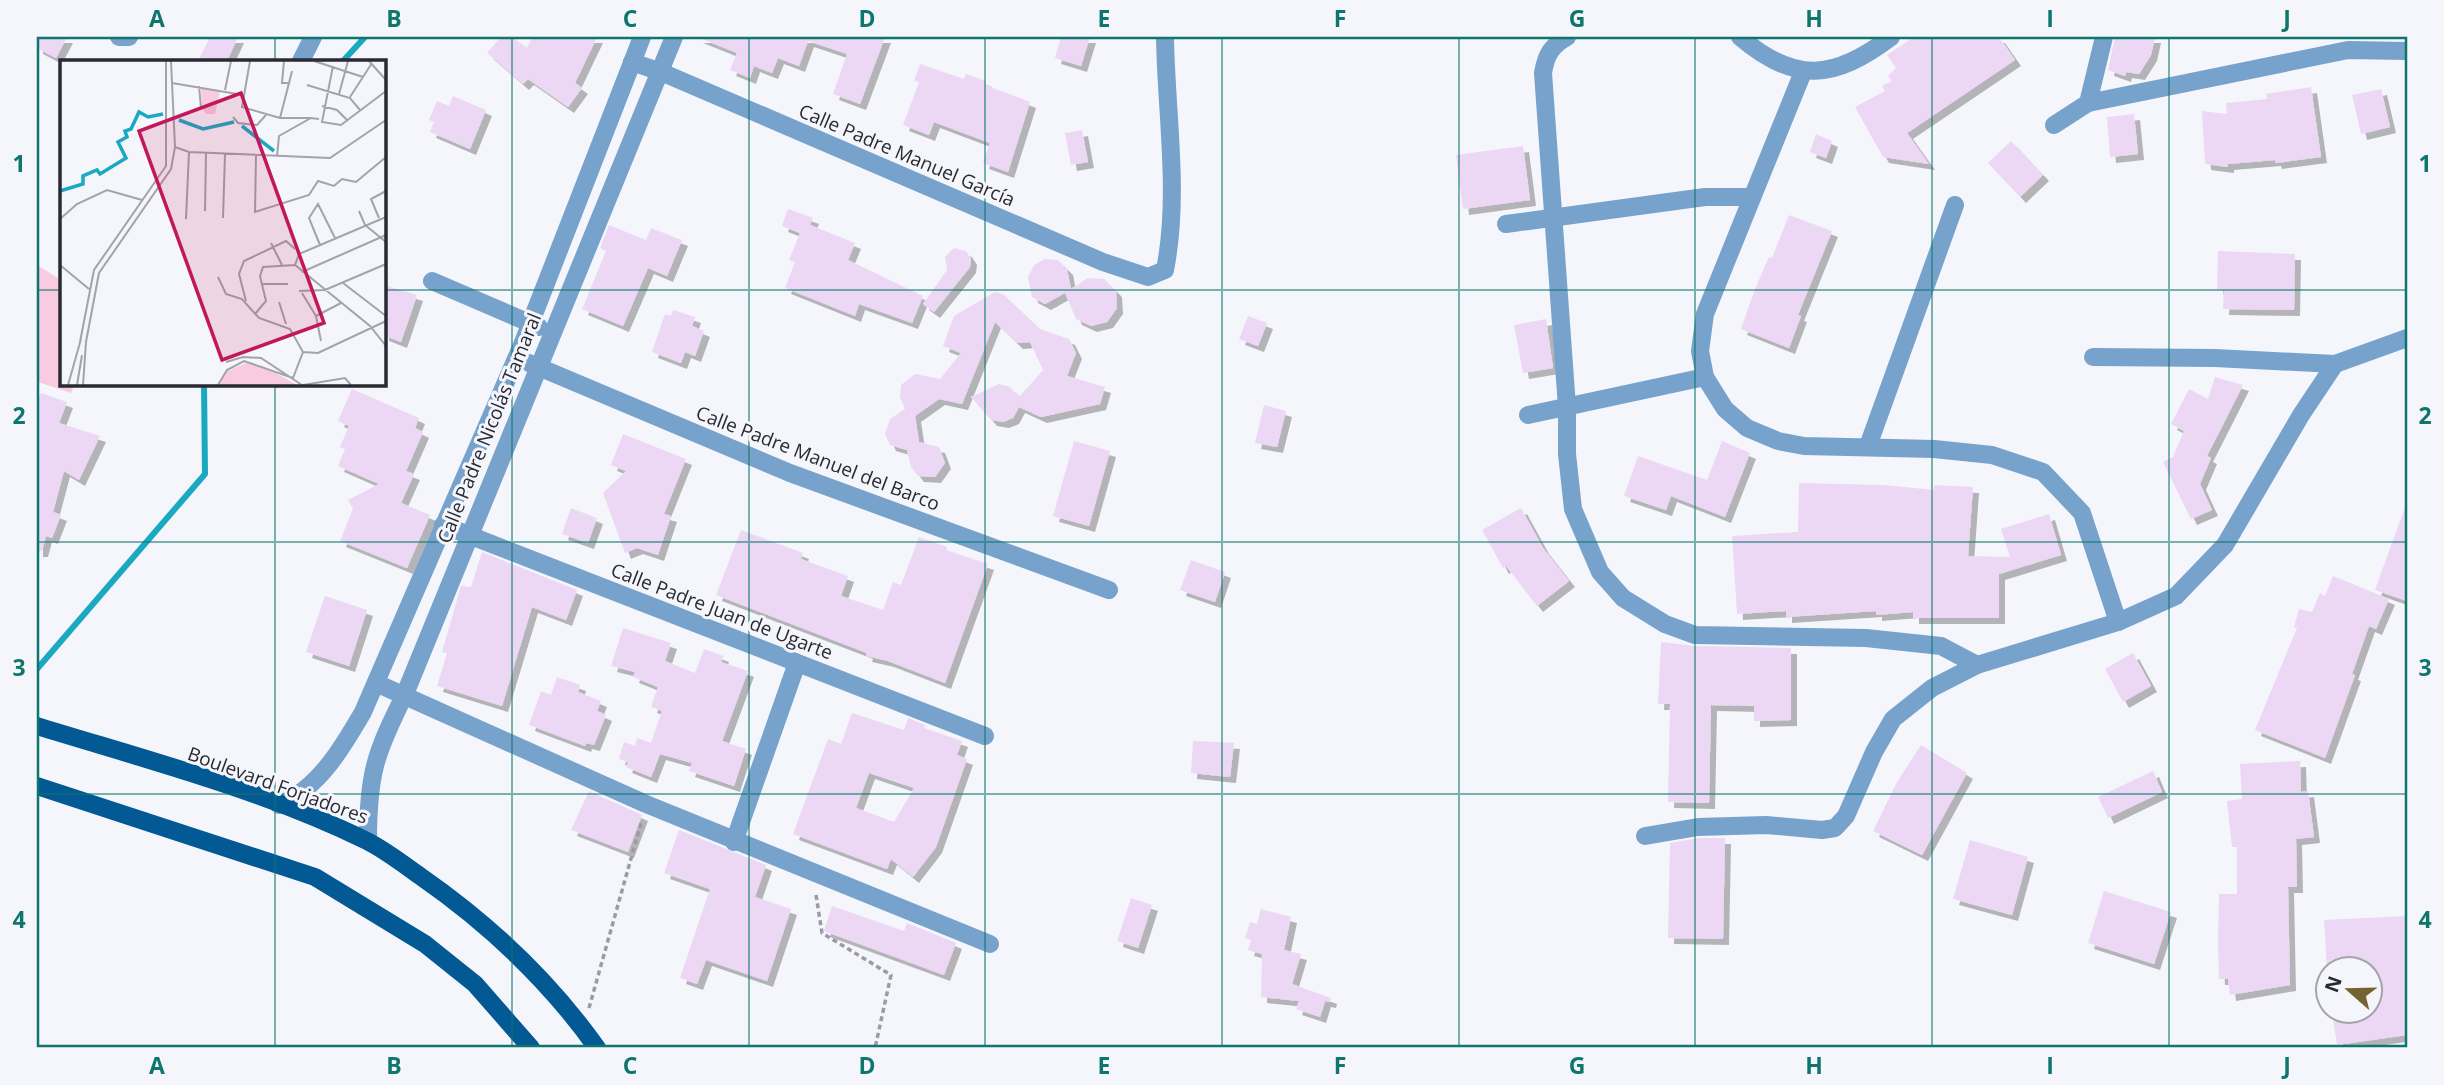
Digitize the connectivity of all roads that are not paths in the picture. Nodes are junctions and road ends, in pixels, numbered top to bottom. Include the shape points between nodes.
1 (313, 37) edge
2 (642, 37) edge
3 (674, 37) edge
4 (1165, 37) edge
5 (1567, 37) edge
6 (1740, 37) edge
7 (1891, 37) edge
8 (2104, 37) edge
9 (2348, 43) edge
10 (2407, 51) edge
11 (302, 60) edge
12 (632, 62) junction
13 (661, 72) junction
14 (1803, 72) junction
15 (2088, 103) junction
16 (2054, 125) dead end
17 (1751, 197) junction
18 (1955, 205) dead end
19 (1553, 216) junction
20 (1506, 224) dead end
21 (432, 281) dead end
22 (530, 324) junction
23 (552, 332) junction
24 (2407, 338) edge
25 (516, 357) junction
26 (2093, 357) dead end
27 (2336, 364) junction
28 (537, 367) junction
29 (1705, 377) junction
30 (1567, 407) junction
31 (1528, 415) dead end
32 (1868, 446) junction
33 (443, 525) junction
34 (468, 535) junction
35 (1109, 590) dead end
36 (2118, 622) junction
37 (797, 663) junction
38 (1977, 665) junction
39 (376, 683) junction
40 (405, 694) junction
41 (37, 726) edge
42 (985, 736) dead end
43 (37, 786) edge
44 (279, 805) junction
45 (1645, 836) dead end
46 (369, 841) junction
47 (734, 842) junction
48 (990, 944) dead end
49 (531, 1048) edge
50 (597, 1048) edge

1 - 11 street
2 - 12 street, Calle Padre Nicolás Tamaral
3 - 13 street, Calle Padre Nicolás Tamaral
4 - 13 street, Calle Padre Manuel García via 1170,247 1165,270 1148,277 1103,262
5 - 19 street via 1554,44 1543,74
6 - 14 street via 1763,57
7 - 14 street via 1844,66
8 - 15 street
9 - 10 street
9 - 15 street
12 - 13 street, Calle Padre Manuel García
12 - 22 street, Calle Padre Nicolás Tamaral
13 - 23 street, Calle Padre Nicolás Tamaral
14 - 17 street
15 - 16 street
17 - 19 street via 1705,197
17 - 29 street via 1705,314 1700,351
18 - 32 street
19 - 20 street
19 - 30 street
21 - 22 street
22 - 23 street
22 - 25 street, Calle Padre Nicolás Tamaral
23 - 28 street, Calle Padre Nicolás Tamaral
24 - 27 street
25 - 28 street, Calle Padre Manuel del Barco
25 - 33 street, Calle Padre Nicolás Tamaral
26 - 27 street
27 - 36 street via 2225,545 2176,596
28 - 34 street, Calle Padre Nicolás Tamaral
28 - 35 street, Calle Padre Manuel del Barco via 790,473
29 - 30 street
29 - 32 street via 1725,408 1747,428 1804,446
30 - 31 street
30 - 38 street via 1573,509 1584,539 1600,572 1623,598 1654,618 1695,635 1866,638 1941,646
32 - 36 street via 1992,455 2043,471 2082,513
33 - 34 street, Calle Padre Juan de Ugarte
33 - 39 street, Calle Padre Nicolás Tamaral
34 - 37 street, Calle Padre Juan de Ugarte
34 - 40 street, Calle Padre Nicolás Tamaral
36 - 38 street
37 - 42 street, Calle Padre Juan de Ugarte
37 - 47 street
38 - 45 street via 1932,688 1893,719 1846,816 1835,828 1698,827
39 - 40 street
39 - 44 street, Calle Padre Nicolás Tamaral via 342,747 309,786
40 - 46 street, Calle Padre Nicolás Tamaral via 379,747 370,779
40 - 47 street
41 - 44 main road, Boulevard Forjadores
43 - 49 main road via 315,877 425,944 475,985
44 - 46 main road, Boulevard Forjadores
46 - 50 main road, Boulevard Forjadores via 474,914 536,971
47 - 48 street

